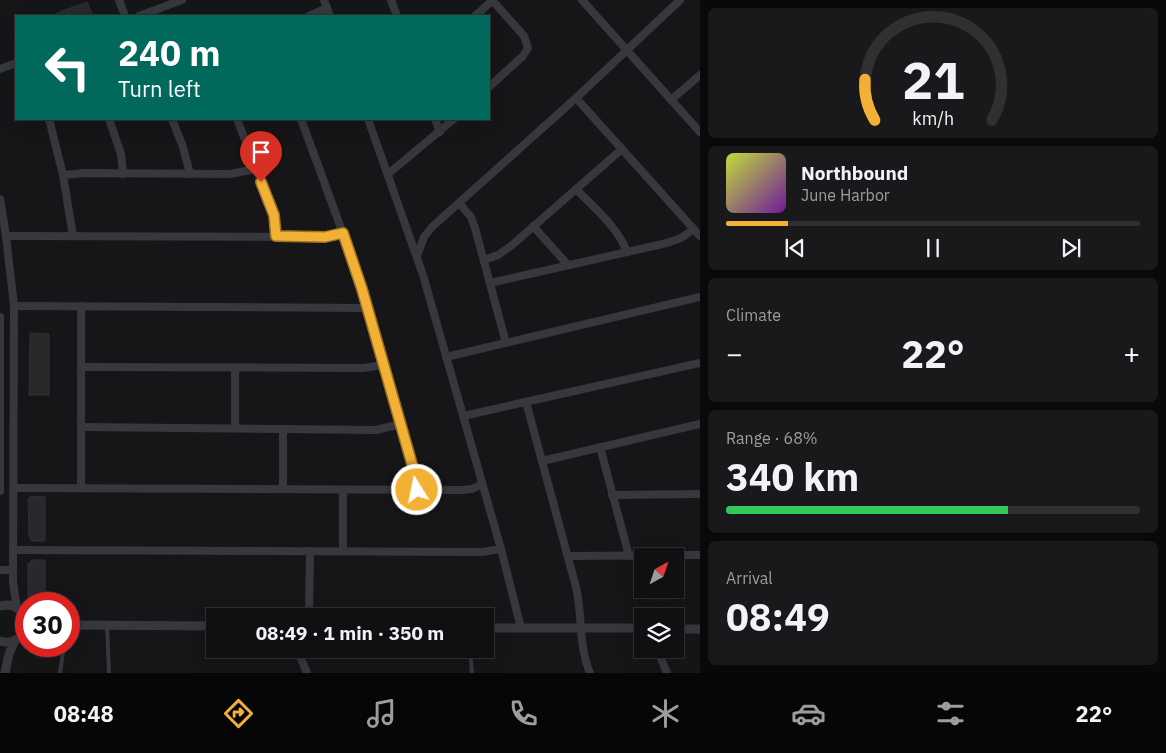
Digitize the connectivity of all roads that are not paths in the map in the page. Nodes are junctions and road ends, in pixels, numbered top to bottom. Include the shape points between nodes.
1 (119, 0) edge
2 (182, 0) edge
3 (324, 0) edge
4 (492, 0) edge
5 (582, 0) edge
6 (679, 0) edge
7 (395, 2) edge
8 (329, 12) edge
9 (125, 15) edge
10 (142, 15) edge
11 (314, 15) edge
12 (397, 15) edge
13 (476, 15) edge
14 (627, 51) junction
15 (15, 62) edge
16 (0, 69) edge
17 (700, 75) edge
18 (490, 86) edge
19 (576, 98) junction
20 (671, 100) junction
21 (49, 120) edge
22 (109, 120) edge
23 (172, 120) edge
24 (237, 120) edge
25 (301, 120) edge
26 (368, 120) edge
27 (435, 120) edge
28 (453, 120) edge
29 (440, 132) junction
30 (700, 132) edge
31 (622, 149) junction
32 (256, 169) junction
33 (123, 174) junction
34 (190, 174) junction
35 (388, 174) junction
36 (63, 175) junction
37 (576, 189) junction
38 (0, 199) edge
39 (459, 203) junction
40 (533, 226) junction
41 (697, 232) edge
42 (343, 233) junction
43 (6, 236) junction
44 (73, 236) junction
45 (276, 236) junction
46 (627, 252) junction
47 (417, 256) junction
48 (484, 260) junction
49 (568, 265) junction
50 (490, 283) junction
51 (700, 297) edge
52 (14, 306) junction
53 (80, 306) junction
54 (368, 308) junction
55 (0, 317) edge
56 (506, 343) junction
57 (446, 357) junction
58 (700, 363) edge
59 (384, 365) junction
60 (80, 367) junction
61 (235, 368) junction
62 (526, 402) junction
63 (463, 416) junction
64 (401, 424) junction
65 (700, 424) edge
66 (81, 427) junction
67 (234, 428) junction
68 (283, 429) junction
69 (600, 447) junction
70 (542, 461) junction
71 (482, 484) junction
72 (14, 488) junction
73 (81, 488) junction
74 (284, 489) junction
75 (0, 490) edge
76 (343, 490) junction
77 (417, 490) junction
78 (700, 494) edge
79 (612, 495) junction
80 (501, 549) junction
81 (13, 550) junction
82 (310, 551) junction
83 (343, 551) junction
84 (700, 555) edge
85 (568, 556) junction
86 (629, 556) junction
87 (0, 570) edge
88 (13, 570) junction
89 (15, 596) edge
90 (0, 606) edge
91 (15, 608) edge
92 (309, 608) edge
93 (80, 625) edge
94 (108, 626) junction
95 (206, 626) edge
96 (494, 628) edge
97 (521, 628) junction
98 (580, 628) junction
99 (634, 628) edge
100 (684, 628) edge
101 (700, 629) edge
102 (15, 639) edge
103 (0, 641) edge
104 (15, 645) edge
105 (62, 657) edge
106 (301, 658) edge
107 (471, 658) edge
108 (661, 658) edge
109 (5, 673) edge
110 (60, 673) edge
111 (109, 673) edge
112 (307, 673) edge
113 (472, 673) edge
114 (590, 673) edge
115 (668, 673) edge

1 - 9 street
2 - 10 street
3 - 8 street
4 - 13 street
4 - 18 street via 524,36 528,48 524,56
5 - 14 street
6 - 14 street
7 - 12 street
8 - 11 street
14 - 19 street
14 - 20 street
15 - 16 street
17 - 20 street
19 - 31 street
19 - 39 street
20 - 30 street
21 - 36 street
22 - 33 street via 121,154
23 - 34 street via 184,147
24 - 32 street
25 - 42 street
26 - 35 street
27 - 29 street
28 - 29 street
29 - 35 street
31 - 37 street
31 - 41 street
32 - 34 street via 230,174
32 - 45 street via 274,215
33 - 34 street
33 - 36 street
35 - 47 street
36 - 44 street
37 - 40 street
37 - 46 street via 615,231
38 - 43 street
39 - 47 street via 428,232
39 - 48 street via 474,222
40 - 48 street via 505,251
40 - 49 street
41 - 46 street
42 - 45 street via 325,237
42 - 54 street
43 - 44 street
43 - 52 street
44 - 45 street
46 - 49 street
47 - 57 street
48 - 50 street
49 - 50 street
50 - 56 street
51 - 56 street
52 - 53 street
52 - 72 street
53 - 54 street
53 - 60 street
54 - 59 street
55 - 75 street
56 - 57 street
57 - 63 street
58 - 62 street
59 - 61 street via 363,368
59 - 64 street
60 - 61 street
60 - 66 street
61 - 67 street
62 - 63 street
62 - 70 street
63 - 71 street
64 - 68 street via 376,430
64 - 77 street
65 - 69 street
66 - 67 street
66 - 73 street
67 - 68 street
68 - 74 street
69 - 70 street
69 - 79 street
70 - 85 street
71 - 77 street via 467,490
71 - 80 street
72 - 73 street
72 - 81 street
73 - 74 street
74 - 76 street
76 - 77 street
76 - 83 street
78 - 79 street
79 - 86 street
80 - 83 street via 482,552
80 - 97 street
81 - 82 street
81 - 88 street
82 - 83 street
82 - 92 street
84 - 86 street
85 - 86 street
85 - 98 street via 578,597
87 - 88 street
88 - 89 street
90 - 91 street
93 - 94 street
94 - 95 street
94 - 111 lane
96 - 97 street
97 - 98 street
98 - 99 street
98 - 114 street
100 - 101 street
102 - 103 street
104 - 109 street via 9,654
105 - 110 lane
106 - 112 street
107 - 113 lane
108 - 115 street

